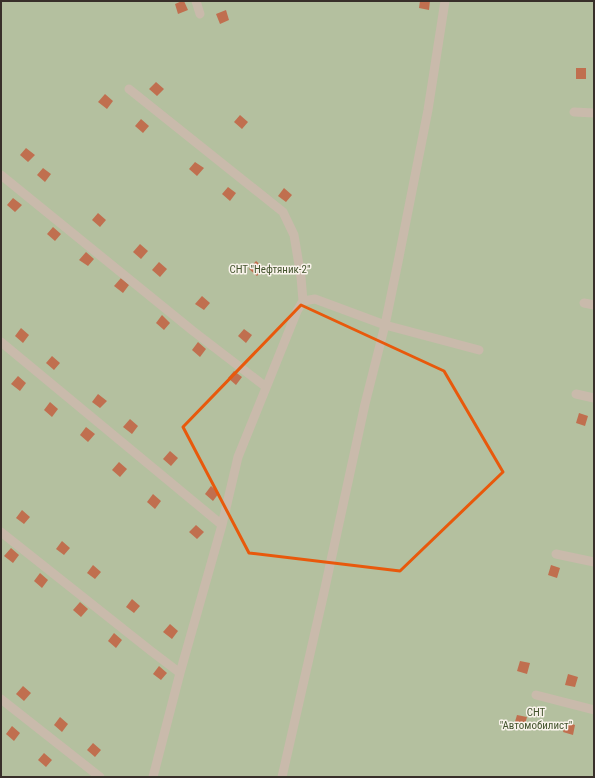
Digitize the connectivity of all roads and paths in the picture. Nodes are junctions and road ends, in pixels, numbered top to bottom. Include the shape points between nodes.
1 (196, 1) edge
2 (445, 1) edge
3 (200, 14) dead end
4 (129, 89) dead end
5 (574, 112) dead end
6 (594, 113) edge
7 (1, 175) edge
8 (303, 301) junction
9 (584, 303) dead end
10 (594, 305) edge
11 (384, 325) junction
12 (1, 342) edge
13 (479, 350) dead end
14 (266, 387) junction
15 (576, 394) dead end
16 (594, 398) edge
17 (222, 525) junction
18 (1, 532) edge
19 (556, 554) dead end
20 (594, 562) edge
21 (180, 673) junction
22 (536, 694) dead end
23 (1, 700) edge
24 (594, 710) edge
25 (100, 777) edge
26 (153, 777) edge
27 (282, 777) edge

1 - 3 lane
2 - 11 lane via 428,110
4 - 8 lane via 283,212 294,235
5 - 6 lane
7 - 14 lane
8 - 11 lane via 316,299
8 - 14 lane
9 - 10 lane
11 - 13 lane
11 - 27 lane
12 - 17 lane
14 - 17 lane via 238,457
15 - 16 lane
17 - 21 lane
18 - 21 lane
19 - 20 lane
21 - 26 lane
22 - 24 lane
23 - 25 lane

